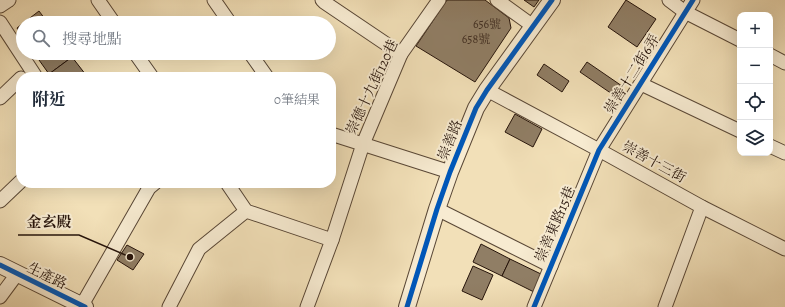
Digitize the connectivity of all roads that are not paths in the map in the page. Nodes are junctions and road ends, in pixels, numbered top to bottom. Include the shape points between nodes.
1 (9, 0) edge
2 (98, 0) edge
3 (214, 0) edge
4 (322, 0) edge
5 (439, 0) edge
6 (497, 0) edge
7 (552, 0) edge
8 (669, 0) edge
9 (694, 0) edge
10 (0, 6) edge
11 (685, 12) junction
12 (109, 16) edge
13 (225, 16) edge
14 (0, 22) edge
15 (533, 26) junction
16 (737, 38) edge
17 (16, 53) edge
18 (401, 54) junction
19 (773, 57) edge
20 (19, 60) edge
21 (140, 60) edge
22 (255, 60) edge
23 (785, 63) edge
24 (25, 72) edge
25 (148, 72) edge
26 (263, 72) edge
27 (16, 84) edge
28 (641, 84) junction
29 (487, 90) junction
30 (0, 98) edge
31 (737, 131) edge
32 (336, 136) edge
33 (363, 144) junction
34 (773, 147) edge
35 (599, 150) junction
36 (785, 153) edge
37 (450, 172) junction
38 (16, 186) edge
39 (149, 188) edge
40 (230, 188) edge
41 (0, 200) edge
42 (702, 207) junction
43 (437, 209) junction
44 (246, 211) junction
45 (332, 240) junction
46 (785, 249) edge
47 (0, 265) edge
48 (551, 266) junction
49 (17, 274) junction
50 (0, 297) edge
51 (83, 306) edge
52 (169, 307) edge
53 (307, 307) edge
54 (407, 307) edge
55 (534, 307) edge
56 (665, 307) edge

1 - 10 street
2 - 12 street
3 - 13 street
4 - 18 street
5 - 18 street, 崇德十九街120巷
6 - 15 street
7 - 15 street, 崇善路
8 - 11 street
9 - 11 street, 崇善十二街6弄
11 - 16 street
11 - 28 street, 崇善十二街6弄
14 - 17 street
15 - 29 street, 崇善路
18 - 33 street, 崇德十九街120巷
19 - 23 street
20 - 24 street
21 - 25 street
22 - 26 street
27 - 30 street
28 - 31 street
28 - 35 street, 崇善十二街6弄
29 - 35 street, 崇善十三街
29 - 37 street, 崇善路 via 476,108
32 - 33 street
33 - 37 street
33 - 45 street, 崇德十九街120巷
34 - 36 street
35 - 42 street, 崇善十三街
35 - 48 street, 崇善東路15巷
37 - 43 street, 崇善路
38 - 41 street
39 - 51 street
40 - 44 street
42 - 46 street, 崇善十三街
42 - 56 street
43 - 48 street
43 - 54 street, 崇善路
44 - 45 street
44 - 52 street via 199,249
45 - 53 street, 崇德十九街120巷
47 - 49 street, 生產路
48 - 55 street, 崇善東路15巷
49 - 50 street
49 - 51 street, 生產路

